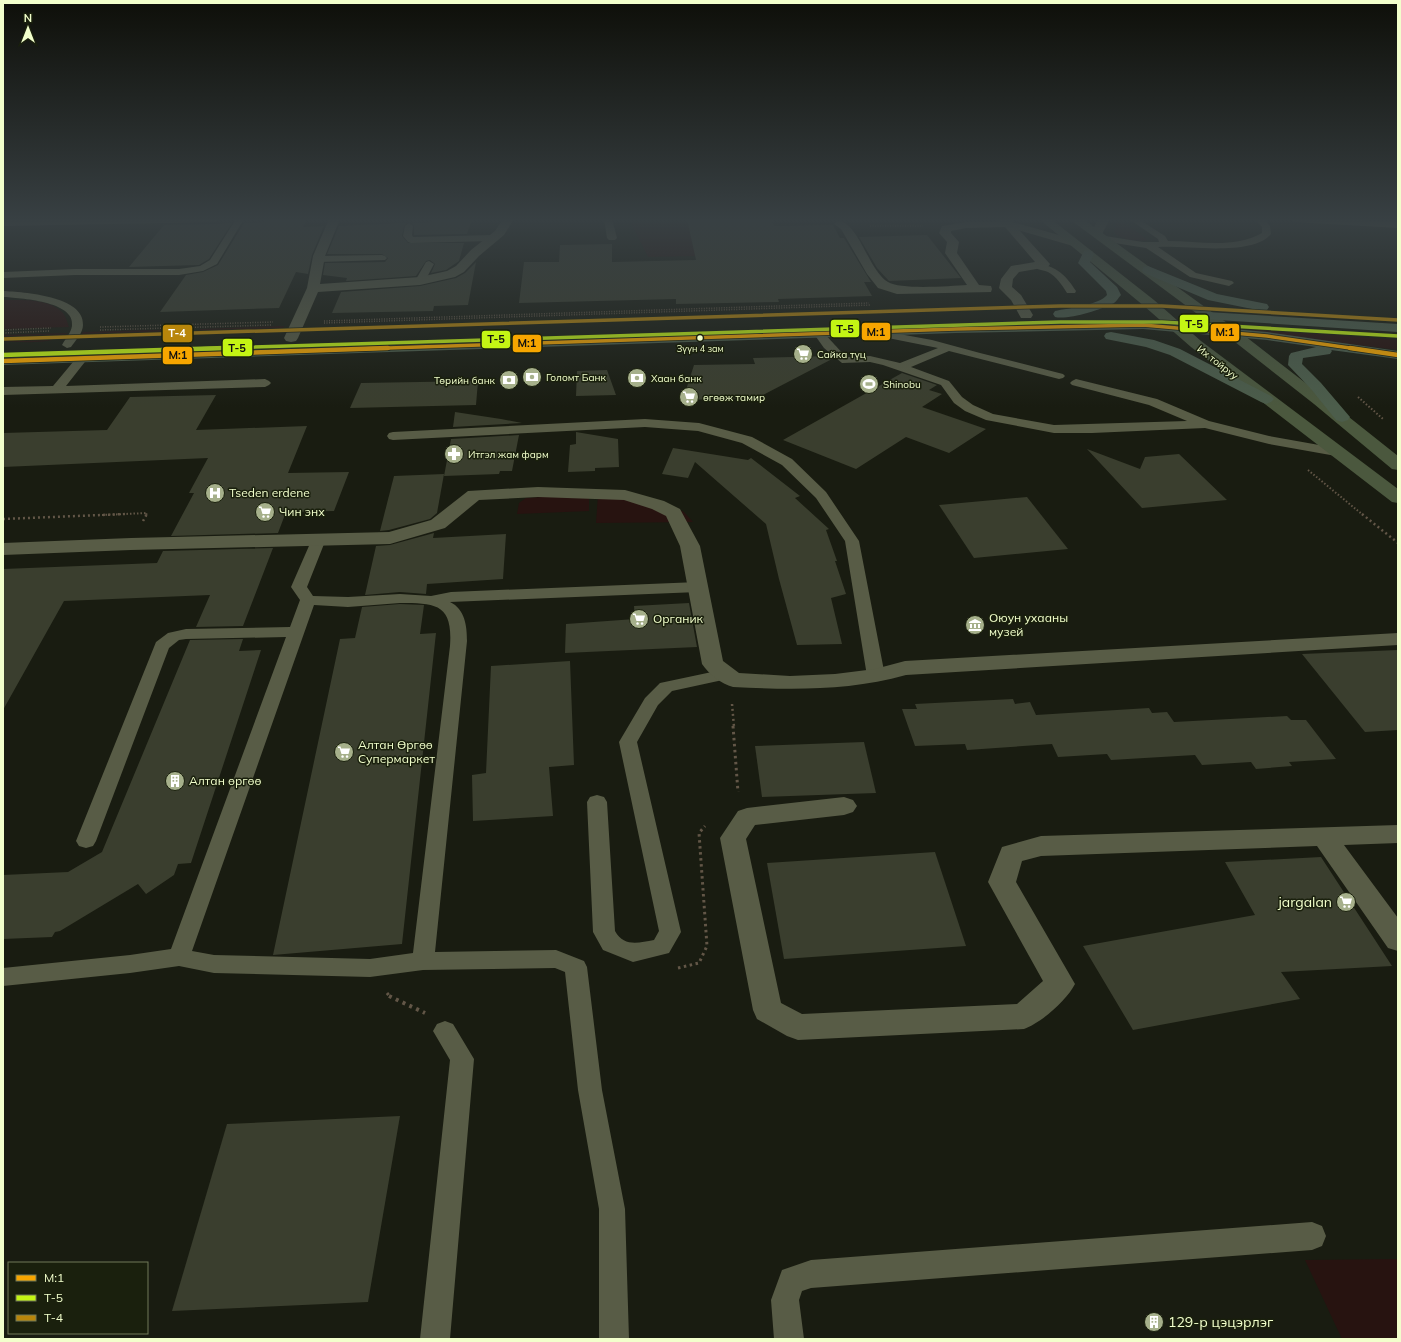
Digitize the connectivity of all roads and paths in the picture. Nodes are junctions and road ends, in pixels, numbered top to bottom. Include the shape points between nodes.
1 (315, 282) edge
2 (411, 282) edge
3 (880, 282) edge
4 (971, 282) edge
5 (1006, 282) edge
6 (1065, 282) edge
7 (1103, 282) edge
8 (1122, 282) edge
9 (1163, 282) edge
10 (1176, 282) edge
11 (1223, 282) edge
12 (1229, 283) dead end
13 (314, 288) junction
14 (975, 288) junction
15 (1005, 288) junction
16 (1071, 291) dead end
17 (3, 294) edge
18 (875, 303) dead end
19 (1026, 314) junction
20 (1060, 314) junction
21 (1162, 314) junction
22 (1208, 316) junction
23 (299, 323) junction
24 (1177, 327) junction
25 (1398, 327) edge
26 (77, 329) junction
27 (956, 329) junction
28 (3, 331) edge
29 (872, 332) junction
30 (1230, 332) junction
31 (819, 334) junction
32 (292, 338) junction
33 (67, 345) junction
34 (3, 347) edge
35 (948, 348) junction
36 (1398, 355) edge
37 (82, 358) junction
38 (3, 361) edge
39 (901, 367) junction
40 (1059, 376) dead end
41 (265, 383) dead end
42 (1076, 383) dead end
43 (57, 389) junction
44 (3, 391) edge
45 (1353, 392) dead end
46 (1266, 399) junction
47 (1342, 418) junction
48 (1387, 423) dead end
49 (1205, 424) junction
50 (393, 436) dead end
51 (1336, 452) junction
52 (1398, 465) edge
53 (1398, 498) edge
54 (3, 519) edge
55 (319, 539) junction
56 (131, 544) junction
57 (3, 549) edge
58 (698, 587) junction
59 (308, 600) junction
60 (433, 600) junction
61 (296, 632) junction
62 (1398, 639) edge
63 (726, 674) junction
64 (876, 676) junction
65 (597, 802) dead end
66 (844, 806) dead end
67 (1398, 834) edge
68 (1324, 837) junction
69 (86, 841) dead end
70 (1398, 940) edge
71 (179, 957) junction
72 (423, 961) junction
73 (3, 978) edge
74 (445, 1031) dead end
75 (1312, 1236) dead end
76 (435, 1339) edge
77 (614, 1339) edge
78 (789, 1339) edge

1 - 13 street
2 - 13 street
3 - 14 street via 897,290
4 - 14 street
5 - 15 street
6 - 16 lane
7 - 20 highway via 1114,295 1109,302
8 - 21 main road, Их тойруу
9 - 22 main road
10 - 25 highway via 1213,297 1234,302
11 - 12 lane
13 - 23 street
14 - 15 street
15 - 19 street via 1016,298
17 - 26 lane via 35,297 61,304 76,316
18 - 23 path
19 - 20 highway
19 - 32 highway
20 - 21 highway
21 - 22 highway
21 - 24 main road, Их тойруу
22 - 25 highway
22 - 30 main road
23 - 26 path
23 - 32 street
24 - 27 highway via 1143,325
24 - 30 highway
24 - 46 main road, Их тойруу
26 - 28 path
26 - 33 lane
27 - 29 highway
27 - 46 highway via 1072,332 1142,341 1194,361
29 - 31 highway
29 - 35 lane
30 - 36 highway
30 - 47 main road
31 - 37 highway
31 - 39 lane via 828,346 846,361 870,359
32 - 33 highway
33 - 34 highway
35 - 39 lane
35 - 40 lane
36 - 47 highway via 1332,350 1296,356 1295,365
37 - 38 highway
37 - 43 lane
39 - 49 lane via 945,384 958,400 990,417 1054,429 1092,430
41 - 43 lane
42 - 49 lane via 1154,402
43 - 44 lane
45 - 48 path
46 - 51 main road, Их тойруу
47 - 52 main road
49 - 51 lane via 1269,440
50 - 64 lane via 645,423 699,427 747,440 787,462 821,495 852,541
51 - 53 main road, Их тойруу
54 - 56 path via 147,513
55 - 56 street
55 - 58 street via 390,538 438,524 474,495 538,492 625,495 674,513 690,546
55 - 59 lane via 299,587
56 - 57 street
58 - 60 lane
58 - 63 street via 713,664
59 - 60 lane
59 - 61 lane
60 - 72 lane via 448,607 459,623
61 - 69 lane via 186,634 174,636 162,646
61 - 71 lane
62 - 64 street via 905,668
63 - 64 street via 733,680 790,683
63 - 65 lane via 666,687 651,702 628,742 670,932 661,947 633,953 611,944 604,932
66 - 68 street via 747,817 733,838 768,1010 798,1026 1024,1016 1060,984 1002,882 1011,854 1041,846
67 - 68 street
68 - 70 street
71 - 72 lane via 214,964 370,968
71 - 73 lane
72 - 77 lane via 556,959 576,967 590,1090 612,1209
74 - 76 lane via 462,1059
75 - 78 lane via 811,1274 792,1280 785,1300

